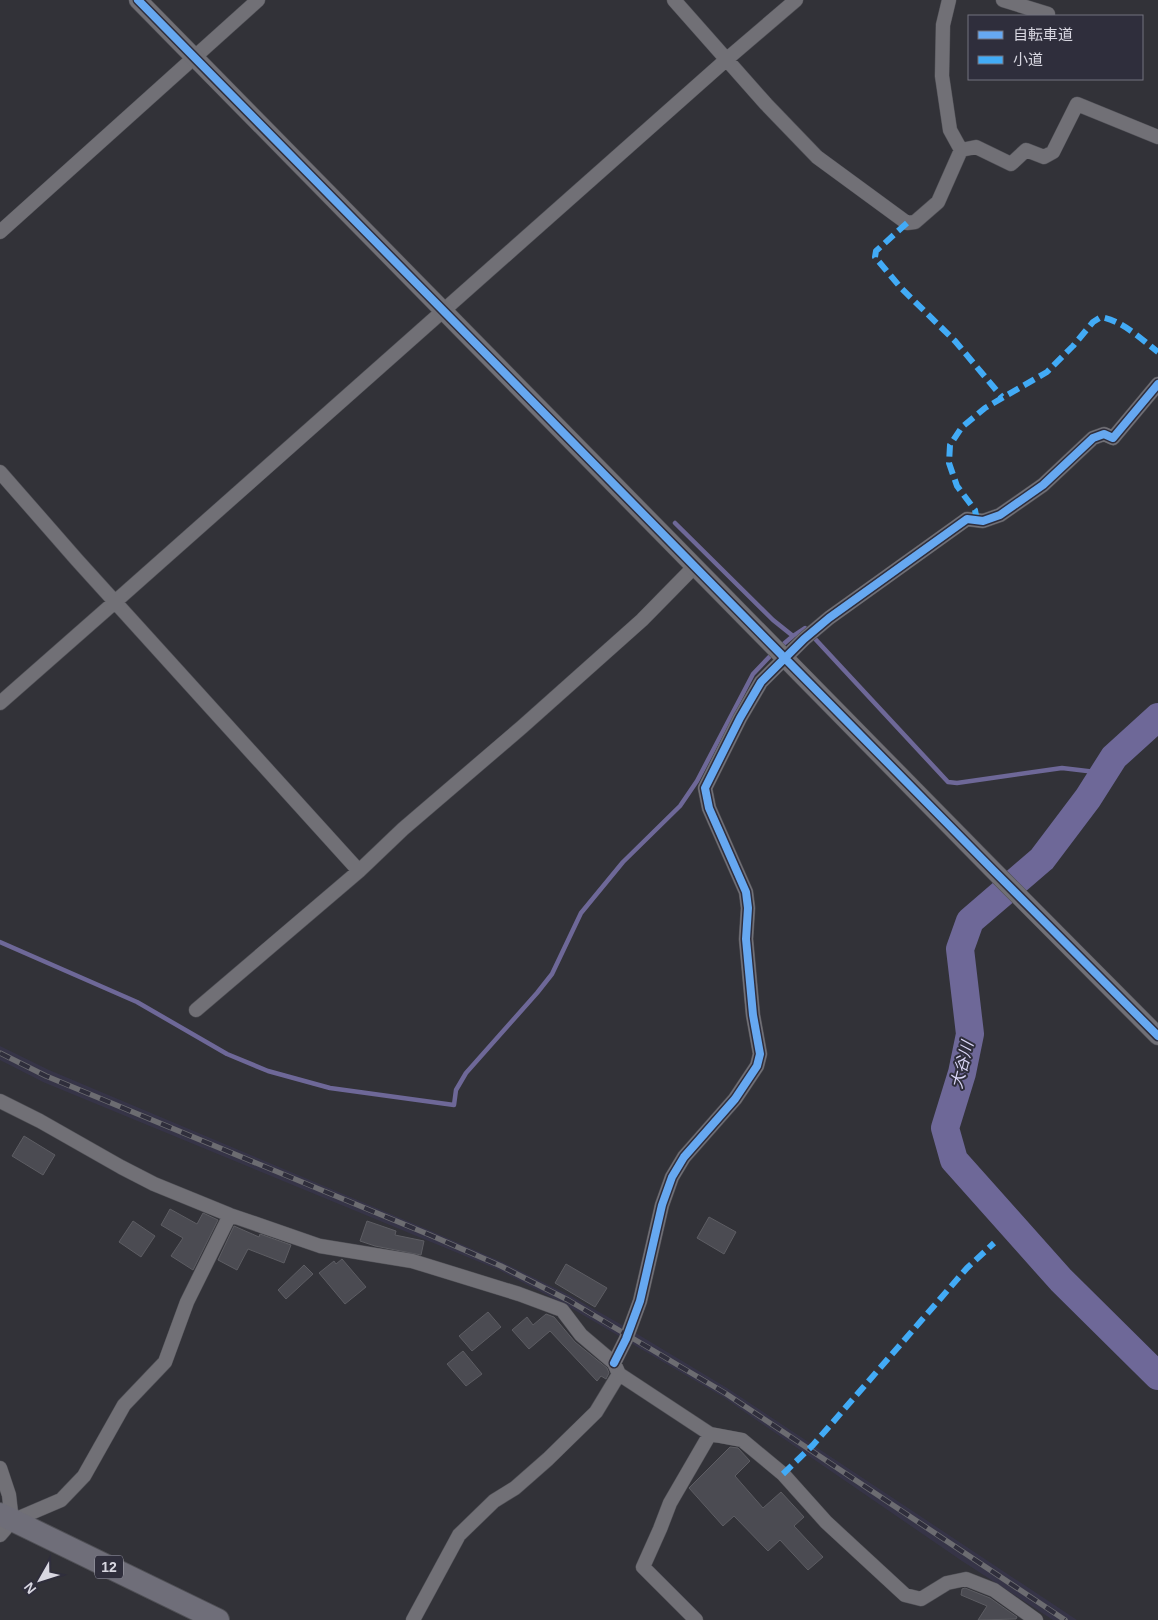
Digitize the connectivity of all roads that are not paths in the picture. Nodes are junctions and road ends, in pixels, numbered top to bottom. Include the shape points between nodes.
1 (138, 0) edge
2 (258, 0) edge
3 (674, 0) edge
4 (796, 0) edge
5 (948, 0) edge
6 (1003, 0) edge
7 (1048, 14) dead end
8 (194, 57) junction
9 (727, 59) junction
10 (1158, 137) edge
11 (961, 150) junction
12 (0, 232) edge
13 (443, 310) junction
14 (1158, 384) edge
15 (0, 472) edge
16 (695, 566) junction
17 (116, 601) junction
18 (779, 652) junction
19 (0, 703) edge
20 (359, 870) junction
21 (196, 1010) dead end
22 (1158, 1036) edge
23 (0, 1101) edge
24 (230, 1215) junction
25 (616, 1369) junction
26 (710, 1434) junction
27 (0, 1468) edge
28 (4, 1523) edge
29 (218, 1620) edge
30 (413, 1620) edge
31 (696, 1620) edge
32 (1036, 1620) edge

1 - 8 street
2 - 8 street
3 - 9 street
4 - 9 street
5 - 11 street via 943,25 942,76 950,130
6 - 7 street
8 - 12 street
8 - 13 street
9 - 11 street via 817,157 907,223 915,222 938,202
9 - 13 street
10 - 11 street via 1076,104 1052,152 1044,157 1026,150 1011,164 976,147
13 - 16 street
13 - 17 street
14 - 18 street via 1113,438 1104,434 1093,438 1043,485 1000,515 983,522 967,520 804,640
15 - 17 street
16 - 18 street
16 - 20 street via 642,620
17 - 19 street
17 - 20 street
18 - 22 street
18 - 25 street via 740,718 705,788 709,808 746,892 746,939 760,1054 757,1066 736,1099 684,1157 672,1177 662,1205 640,1301
20 - 21 street
23 - 24 street via 154,1184
24 - 25 street via 320,1246 412,1262 562,1310
24 - 28 street via 187,1302 165,1362 124,1405 84,1476 61,1500
25 - 26 street
25 - 30 street via 596,1412 548,1459 515,1488 494,1501 459,1535
26 - 31 street via 670,1503 643,1566
26 - 32 street via 742,1440 776,1468 826,1522 905,1596 921,1599 947,1583 966,1579 994,1590
27 - 28 street via 9,1495
28 - 29 main road, 12

